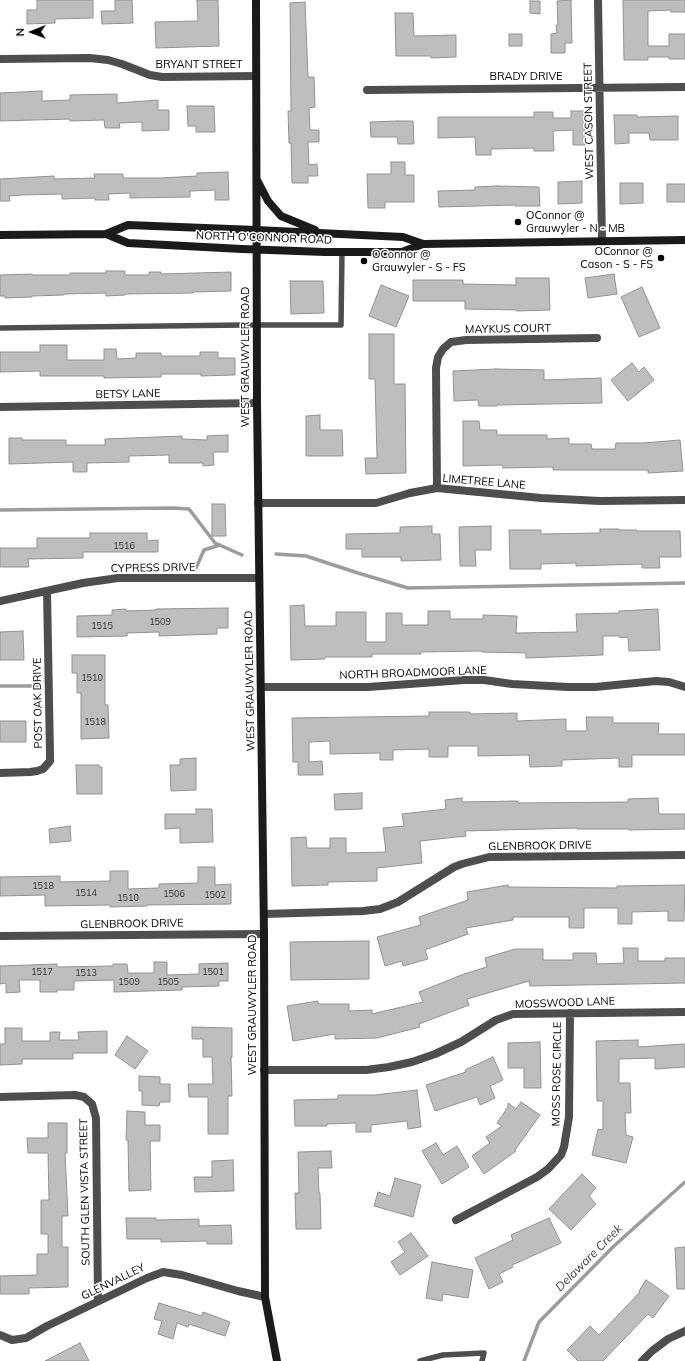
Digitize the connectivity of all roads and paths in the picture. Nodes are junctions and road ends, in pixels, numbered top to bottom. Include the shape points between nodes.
1 (256, 0) edge
2 (598, 0) edge
3 (0, 59) edge
4 (256, 76) junction
5 (685, 87) edge
6 (599, 88) junction
7 (367, 90) dead end
8 (256, 180) junction
9 (256, 230) junction
10 (106, 234) junction
11 (325, 234) junction
12 (0, 235) edge
13 (685, 240) edge
14 (602, 241) junction
15 (423, 244) junction
16 (256, 250) junction
17 (342, 252) junction
18 (257, 324) junction
19 (0, 328) edge
20 (597, 338) dead end
21 (257, 403) junction
22 (0, 407) edge
23 (437, 488) junction
24 (685, 500) edge
25 (258, 504) junction
26 (260, 578) junction
27 (47, 591) junction
28 (0, 600) edge
29 (261, 687) junction
30 (685, 687) edge
31 (0, 773) edge
32 (685, 855) edge
33 (264, 914) junction
34 (264, 934) junction
35 (0, 936) edge
36 (685, 1012) edge
37 (570, 1013) junction
38 (264, 1070) junction
39 (0, 1097) edge
40 (456, 1220) dead end
41 (265, 1297) junction
42 (98, 1301) junction
43 (685, 1331) edge
44 (0, 1335) edge
45 (277, 1361) edge
46 (420, 1361) edge
47 (482, 1361) edge
48 (642, 1361) edge

1 - 4 main road, WEST GRAUWYLER ROAD
2 - 6 street, WEST CASON STREET
3 - 4 street, BRYANT STREET via 90,58 108,60 156,76
4 - 8 main road, WEST GRAUWYLER ROAD
5 - 6 street, BRADY DRIVE
6 - 7 street, BRADY DRIVE
6 - 14 street, WEST CASON STREET
8 - 9 main road, WEST GRAUWYLER ROAD
8 - 11 main road via 268,201 281,216
9 - 10 main road, NORTH O'CONNOR ROAD via 128,226
9 - 11 main road, NORTH O'CONNOR ROAD
9 - 16 main road, WEST GRAUWYLER ROAD
10 - 12 main road, NORTH O'CONNOR ROAD
10 - 16 main road, NORTH O'CONNOR ROAD via 128,243
11 - 15 main road, NORTH O'CONNOR ROAD via 402,237
13 - 14 main road, NORTH O'CONNOR ROAD
14 - 15 main road, NORTH O'CONNOR ROAD
15 - 17 main road, NORTH O'CONNOR ROAD via 402,252
16 - 17 main road, NORTH O'CONNOR ROAD
16 - 18 main road, WEST GRAUWYLER ROAD
17 - 18 lane via 341,325
18 - 19 lane
18 - 21 main road, WEST GRAUWYLER ROAD
20 - 23 street, MAYKUS COURT via 466,340 451,342 443,349 436,368
21 - 22 street, BETSY LANE
21 - 25 main road, WEST GRAUWYLER ROAD
23 - 24 street, LIMETREE LANE via 571,500
23 - 25 street, LIMETREE LANE via 376,503
25 - 26 main road, WEST GRAUWYLER ROAD
26 - 27 street, CYPRESS DRIVE via 118,578
26 - 29 main road, WEST GRAUWYLER ROAD
27 - 28 street, CYPRESS DRIVE
27 - 31 street, POST OAK DRIVE via 50,761 37,771
29 - 30 street, NORTH BROADMOOR LANE via 368,687 464,680 568,687 656,681
29 - 33 main road, WEST GRAUWYLER ROAD
32 - 33 street, GLENBROOK DRIVE via 489,857 454,867 398,902 380,909
33 - 34 main road, WEST GRAUWYLER ROAD
34 - 35 street, GLENBROOK DRIVE
34 - 38 main road, WEST GRAUWYLER ROAD
36 - 37 street, MOSSWOOD LANE
37 - 38 street, MOSSWOOD LANE via 513,1014 496,1020 461,1042 435,1054 389,1067 366,1070
37 - 40 street, MOSS ROSE CIRCLE via 569,1116 561,1155 537,1177
38 - 41 main road, WEST GRAUWYLER ROAD
39 - 42 street, SOUTH GLEN VISTA STREET via 75,1095 92,1104 96,1118
41 - 42 street, GLENVALLEY via 163,1272
41 - 45 main road, WEST GRAUWYLER ROAD
42 - 44 street, GLENVALLEY via 26,1338 12,1340
43 - 48 street via 668,1339
46 - 47 lane via 443,1355 484,1353

